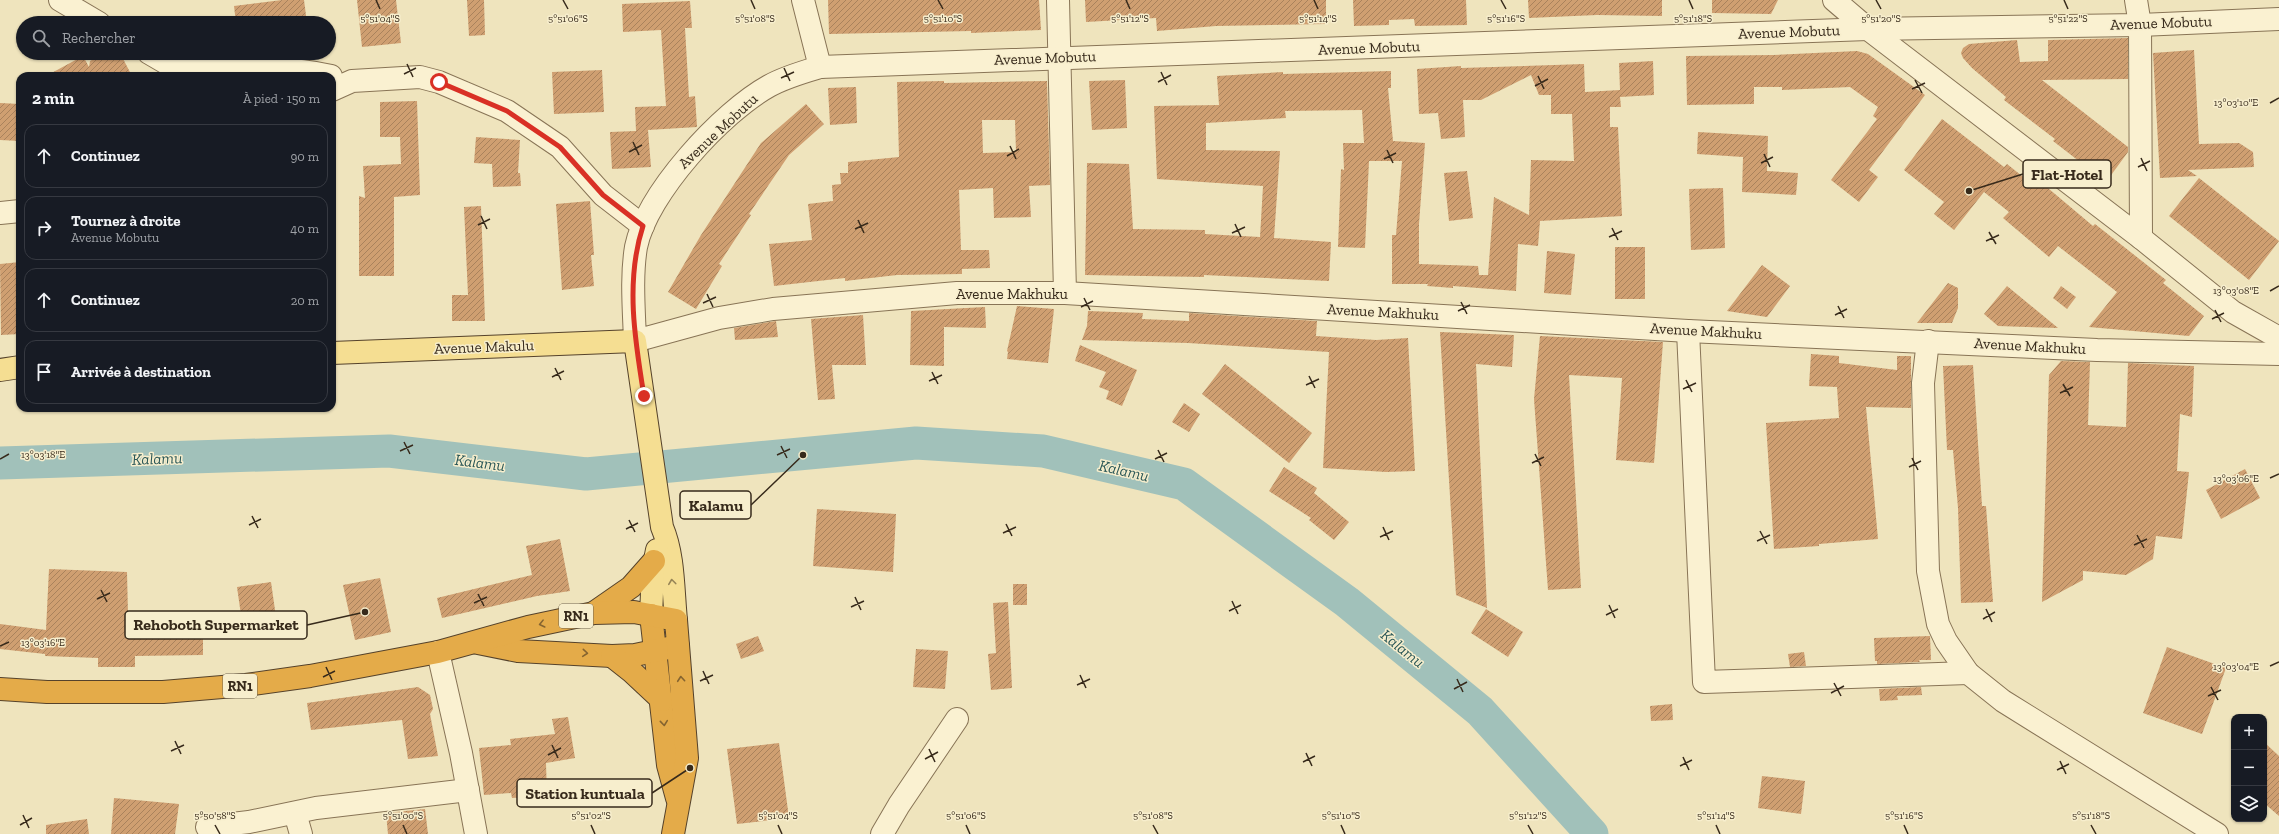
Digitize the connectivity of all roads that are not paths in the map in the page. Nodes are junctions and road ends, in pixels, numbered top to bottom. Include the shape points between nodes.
1 (60, 0) edge
2 (803, 0) edge
3 (1058, 0) edge
4 (1834, 0) edge
5 (2136, 0) edge
6 (87, 16) edge
7 (2279, 19) edge
8 (2140, 25) junction
9 (1868, 29) junction
10 (1060, 58) junction
11 (162, 60) edge
12 (820, 67) junction
13 (313, 72) edge
14 (339, 78) edge
15 (16, 211) edge
16 (0, 213) edge
17 (643, 226) junction
18 (2141, 238) junction
19 (1065, 293) junction
20 (1688, 331) junction
21 (2279, 338) edge
22 (635, 341) junction
23 (1928, 341) junction
24 (336, 353) edge
25 (2279, 354) edge
26 (16, 368) edge
27 (0, 370) edge
28 (661, 520) junction
29 (654, 561) junction
30 (594, 613) junction
31 (651, 615) junction
32 (676, 620) junction
33 (477, 643) junction
34 (678, 646) junction
35 (653, 650) junction
36 (438, 652) junction
37 (612, 656) junction
38 (1968, 673) junction
39 (0, 689) edge
40 (662, 700) junction
41 (957, 719) dead end
42 (468, 790) junction
43 (678, 801) junction
44 (295, 813) junction
45 (207, 827) dead end
46 (301, 834) edge
47 (476, 834) edge
48 (673, 834) edge
49 (882, 834) edge
50 (2217, 834) edge

1 - 6 street
2 - 12 street
3 - 10 street
4 - 9 street
5 - 8 street
7 - 8 street, Avenue Mobutu
8 - 9 street, Avenue Mobutu
8 - 18 street
9 - 10 street, Avenue Mobutu
9 - 18 street
10 - 12 street, Avenue Mobutu
10 - 19 street
11 - 13 street via 187,70 268,68
12 - 17 street, Avenue Mobutu via 769,86 740,108 678,167 660,193
14 - 17 street via 420,77 439,82 507,111 560,147 603,195
15 - 16 street
17 - 22 street, Avenue Mobutu via 636,246 634,273
18 - 21 street via 2233,312
19 - 20 street, Avenue Makhuku
19 - 22 street, Avenue Makhuku via 957,293 772,309 719,318
20 - 23 street, Avenue Makhuku
20 - 38 street via 1704,682
22 - 24 main road, Avenue Makulu
22 - 28 main road
23 - 25 street, Avenue Makhuku via 2097,350
23 - 38 street via 1923,383 1928,571 1938,624 1946,641
26 - 27 main road
28 - 29 main road
32 -> 28 main road via 666,536
29 - 30 highway via 632,587
29 - 31 main road
30 - 31 highway, RN1 via 615,611
30 -> 33 highway, RN1 via 534,626
31 - 32 highway, RN1
31 - 35 highway
32 - 34 highway
33 - 36 highway, RN1
33 -> 37 highway, RN1 via 518,650
34 - 35 highway, RN1
43 -> 34 highway via 687,758
35 - 37 highway, RN1 via 634,655
35 - 40 highway
36 - 39 highway, RN1 via 310,676 178,691 47,692
36 - 42 street
37 - 40 highway
38 - 50 street via 2002,702
40 -> 43 highway via 668,765
41 - 49 street
42 - 44 street via 316,808
42 - 47 street
43 - 48 highway
44 - 45 street
44 - 46 street

